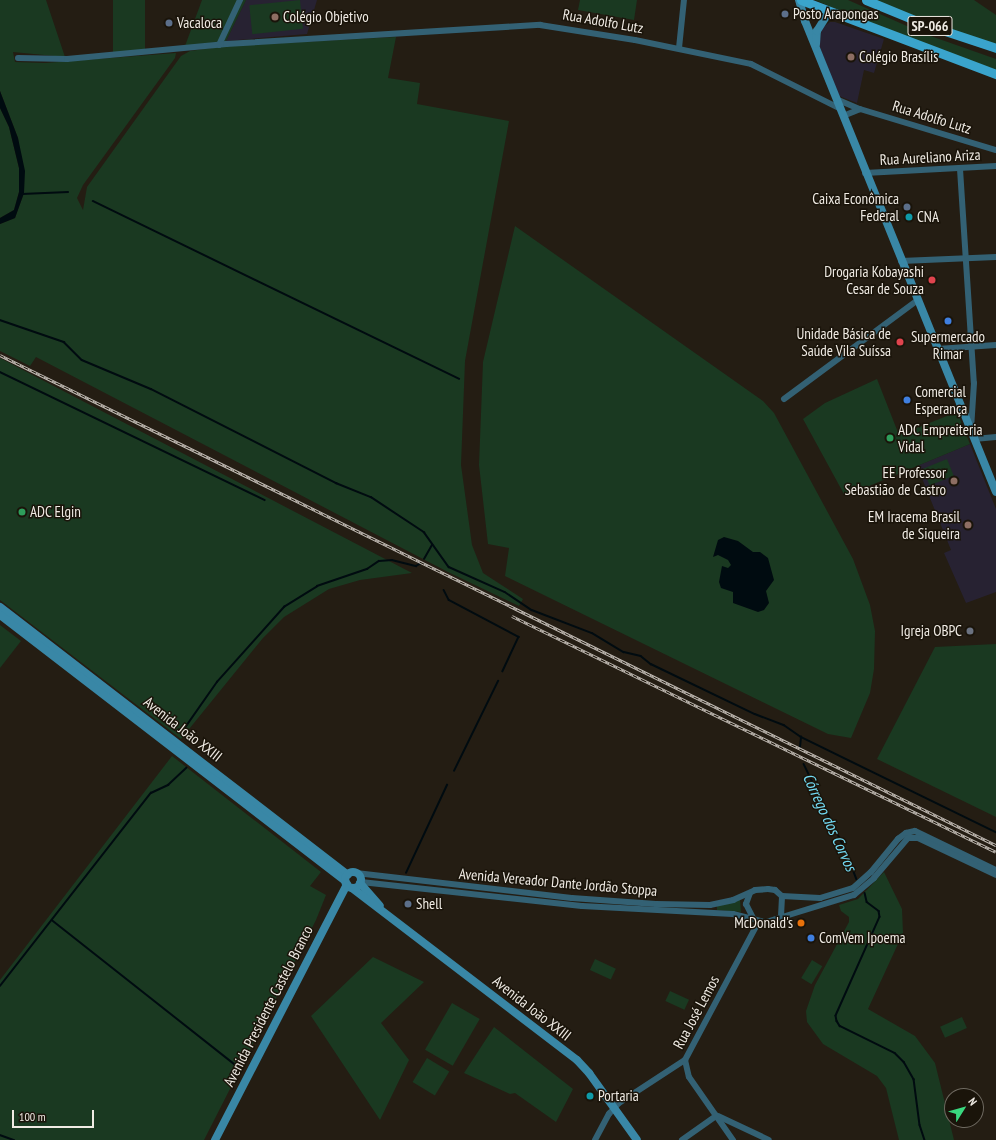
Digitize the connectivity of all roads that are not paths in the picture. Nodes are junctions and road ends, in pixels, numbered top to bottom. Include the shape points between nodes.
1 (240, 0) edge
2 (684, 0) edge
3 (800, 0) edge
4 (866, 0) edge
5 (829, 12) junction
6 (219, 45) junction
7 (679, 48) junction
8 (996, 48) edge
9 (816, 50) junction
10 (18, 58) dead end
11 (994, 73) edge
12 (836, 99) junction
13 (826, 102) junction
14 (860, 109) junction
15 (841, 112) junction
16 (996, 150) edge
17 (996, 166) edge
18 (960, 168) junction
19 (866, 173) junction
20 (996, 257) edge
21 (965, 258) junction
22 (901, 261) junction
23 (918, 300) junction
24 (996, 345) edge
25 (972, 347) junction
26 (937, 349) junction
27 (784, 399) dead end
28 (972, 436) junction
29 (996, 437) edge
30 (996, 492) edge
31 (0, 607) edge
32 (0, 615) edge
33 (996, 870) edge
34 (996, 875) edge
35 (349, 880) junction
36 (361, 883) junction
37 (756, 890) junction
38 (782, 896) junction
39 (781, 916) junction
40 (390, 917) junction
41 (756, 920) junction
42 (685, 1060) junction
43 (614, 1108) junction
44 (716, 1116) junction
45 (215, 1140) edge
46 (595, 1140) edge
47 (637, 1140) edge
48 (682, 1140) edge
49 (733, 1140) edge
50 (769, 1140) edge

1 - 6 street
2 - 7 street
3 - 5 main road, SP-066
3 - 9 main road
4 - 8 main road, SP-066 via 927,25
5 - 9 main road via 817,30
5 - 11 main road, SP-066
6 - 7 street, Rua Adolfo Lutz via 540,24
6 - 10 street, Rua Adolfo Lutz via 67,60
7 - 13 street, Rua Adolfo Lutz via 751,64
9 - 12 main road
12 - 13 street
12 - 14 street, Rua Adolfo Lutz
12 - 15 main road
13 - 15 street, Rua Adolfo Lutz
14 - 15 street
14 - 16 street, Rua Adolfo Lutz
15 - 19 main road
17 - 18 street, Rua Aureliano Ariza
18 - 19 street, Rua Aureliano Ariza
18 - 21 street
19 - 22 main road
20 - 21 street
21 - 22 street
21 - 25 street
22 - 23 main road
23 - 26 main road
23 - 27 street
24 - 25 street
25 - 26 street
25 - 28 street
26 - 28 main road
28 - 29 street
28 - 30 main road
31 - 35 main road, Avenida João XXIII
32 - 35 main road, Avenida João XXIII
33 - 38 street, Avenida Vereador Dante Jordão Stoppa via 915,831 898,839 867,876 847,891 820,898
34 - 39 street, Avenida Vereador Dante Jordão Stoppa via 918,838 908,838 874,878 854,895
35 - 36 main road
35 - 36 main road, Avenida João XXIII via 360,876
35 - 37 street, Avenida Vereador Dante Jordão Stoppa via 670,905 710,905 733,900
35 - 40 main road, Avenida João XXIII
35 - 45 main road, Avenida Presidente Castelo Branco
36 - 40 main road, Avenida João XXIII
36 - 41 street, Avenida Vereador Dante Jordão Stoppa via 582,906 733,914
37 - 38 street, Avenida Vereador Dante Jordão Stoppa via 775,890
37 - 41 street via 749,894 746,904 747,911
38 - 39 street
39 - 41 street, Avenida Vereador Dante Jordão Stoppa via 774,920
40 - 43 main road, Avenida João XXIII via 577,1060
41 - 42 street, Rua José Lemos
42 - 43 street, Rua José Lemos
42 - 44 street via 689,1077
43 - 46 street
43 - 47 main road, Avenida João XXIII
44 - 48 street
44 - 49 street
44 - 50 street

